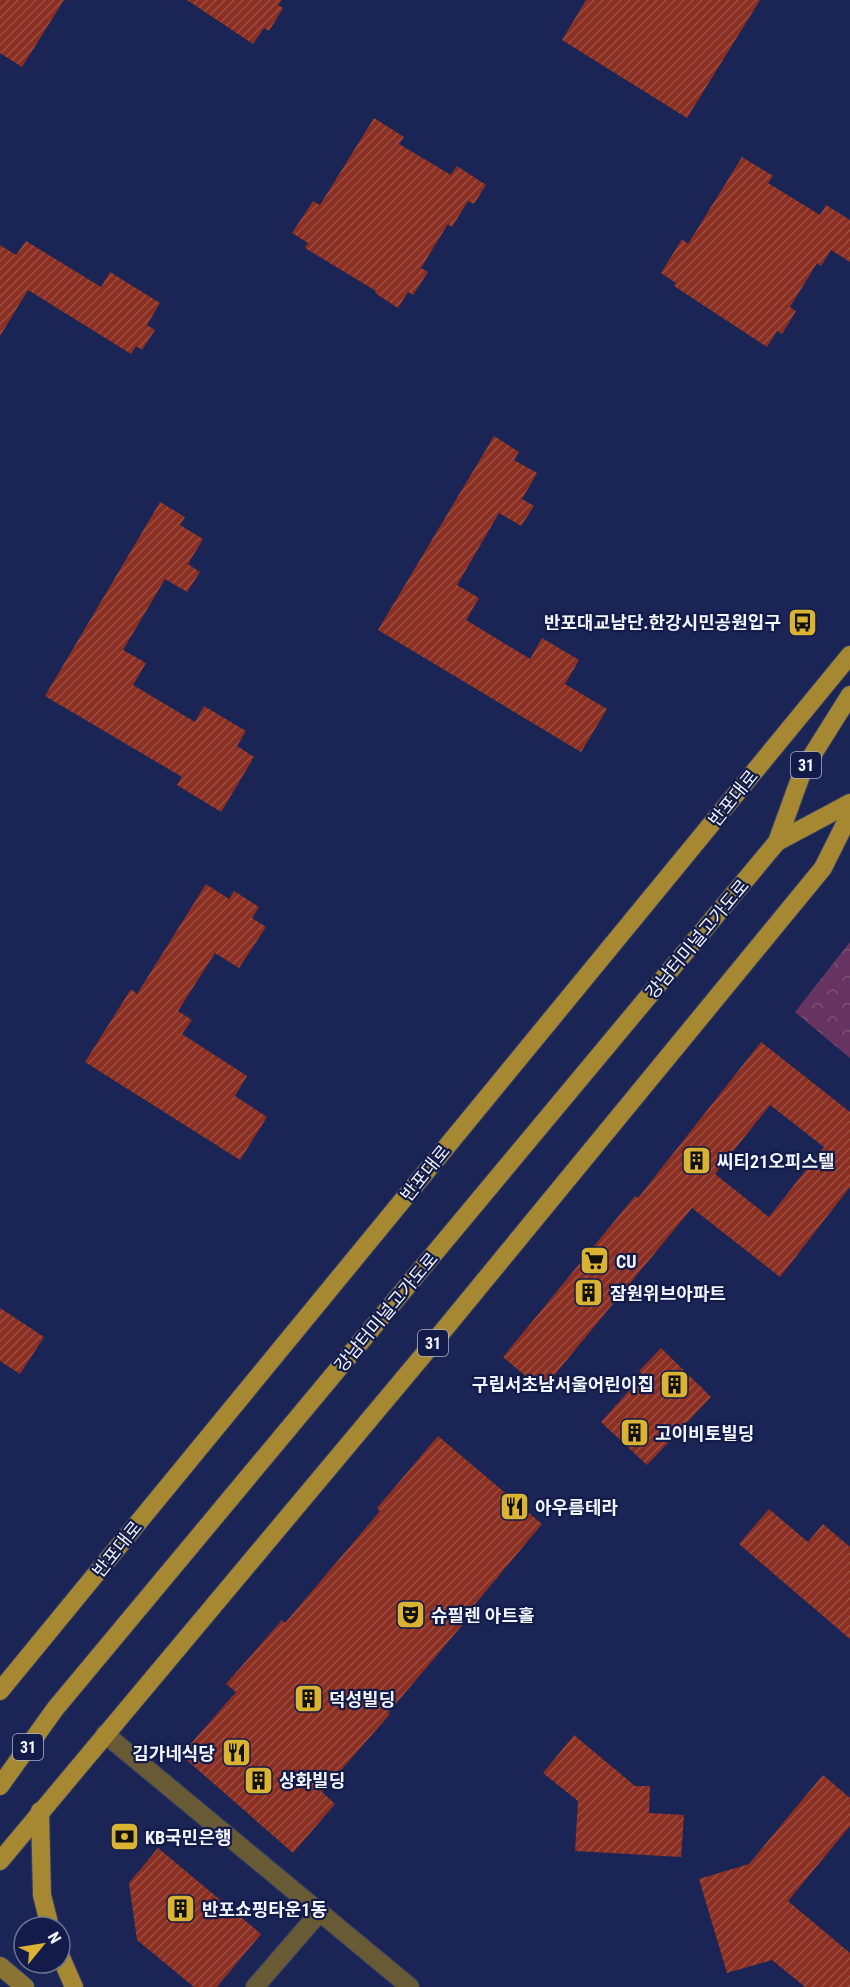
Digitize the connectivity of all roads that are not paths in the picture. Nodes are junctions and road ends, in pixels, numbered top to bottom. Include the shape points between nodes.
1 (850, 655) edge
2 (850, 696) edge
3 (850, 803) edge
4 (850, 814) edge
5 (777, 842) junction
6 (0, 1691) edge
7 (105, 1734) junction
8 (0, 1786) edge
9 (40, 1811) junction
10 (0, 1861) edge
11 (319, 1913) junction
12 (47, 1915) edge
13 (0, 1966) edge
14 (25, 1987) edge
15 (255, 1987) edge
16 (410, 1987) edge

1 - 6 main road, 반포대로 / 31
2 - 5 main road, 31 via 803,770
3 - 5 main road, 31
4 - 7 main road, 31 via 823,868 428,1350
5 - 8 main road, 강남터미널고가도로 / 31 via 55,1709
7 - 9 main road, 31
7 - 11 street
9 - 10 main road, 31
9 - 12 main road via 42,1895
11 - 15 street
11 - 16 street
13 - 14 main road

